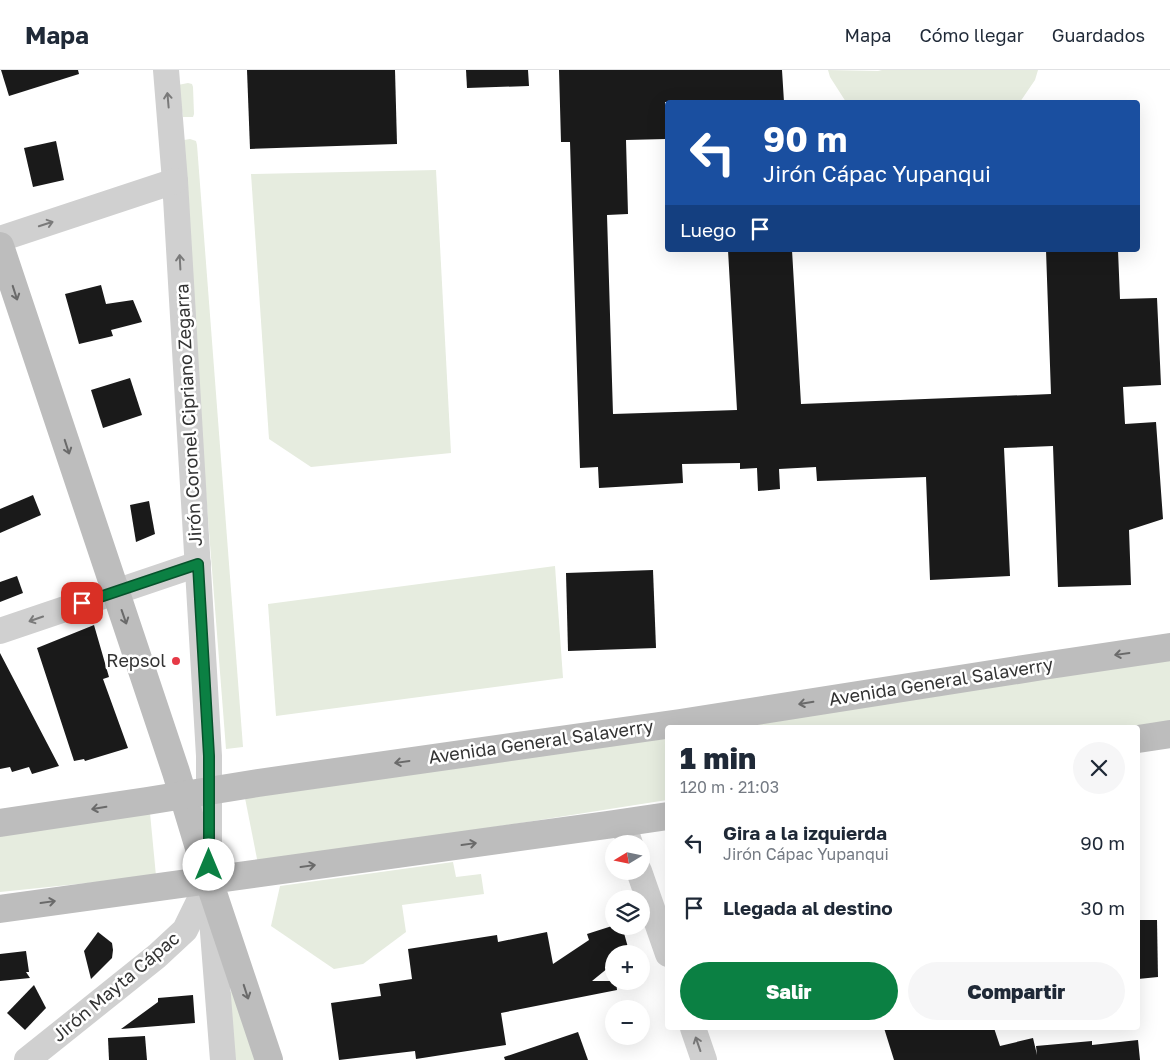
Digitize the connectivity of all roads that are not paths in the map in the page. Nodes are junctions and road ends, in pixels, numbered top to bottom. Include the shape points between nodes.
1 (166, 70) edge
2 (175, 181) junction
3 (0, 239) edge
4 (0, 246) edge
5 (198, 564) junction
6 (116, 592) junction
7 (0, 631) edge
8 (1170, 647) edge
9 (665, 725) edge
10 (666, 725) edge
11 (1170, 734) edge
12 (1140, 739) edge
13 (209, 791) junction
14 (183, 795) junction
15 (665, 817) edge
16 (0, 823) edge
17 (626, 833) edge
18 (642, 880) edge
19 (209, 881) junction
20 (0, 909) edge
21 (665, 945) edge
22 (694, 1030) edge
23 (27, 1060) edge
24 (223, 1060) edge
25 (269, 1060) edge
26 (704, 1060) edge

2 -> 1 street, Jirón Coronel Cipriano Zegarra
3 -> 2 street
5 -> 2 street, Jirón Coronel Cipriano Zegarra
4 -> 6 main road
5 - 6 street
5 - 13 street, Jirón Coronel Cipriano Zegarra
6 -> 7 street
6 -> 14 main road
8 -> 10 main road, Avenida General Salaverry
9 -> 13 main road, Avenida General Salaverry
11 - 12 main road
13 - 14 main road, Avenida General Salaverry
13 - 19 street, Jirón Coronel Cipriano Zegarra
14 -> 16 main road, Avenida General Salaverry
14 - 19 main road
15 - 17 main road
19 -> 17 main road
18 - 21 street
20 -> 19 main road
19 - 23 street, Jirón Mayta Cápac via 185,930
19 - 24 street, Jirón Coronel Cipriano Zegarra
19 -> 25 main road
26 -> 22 street

